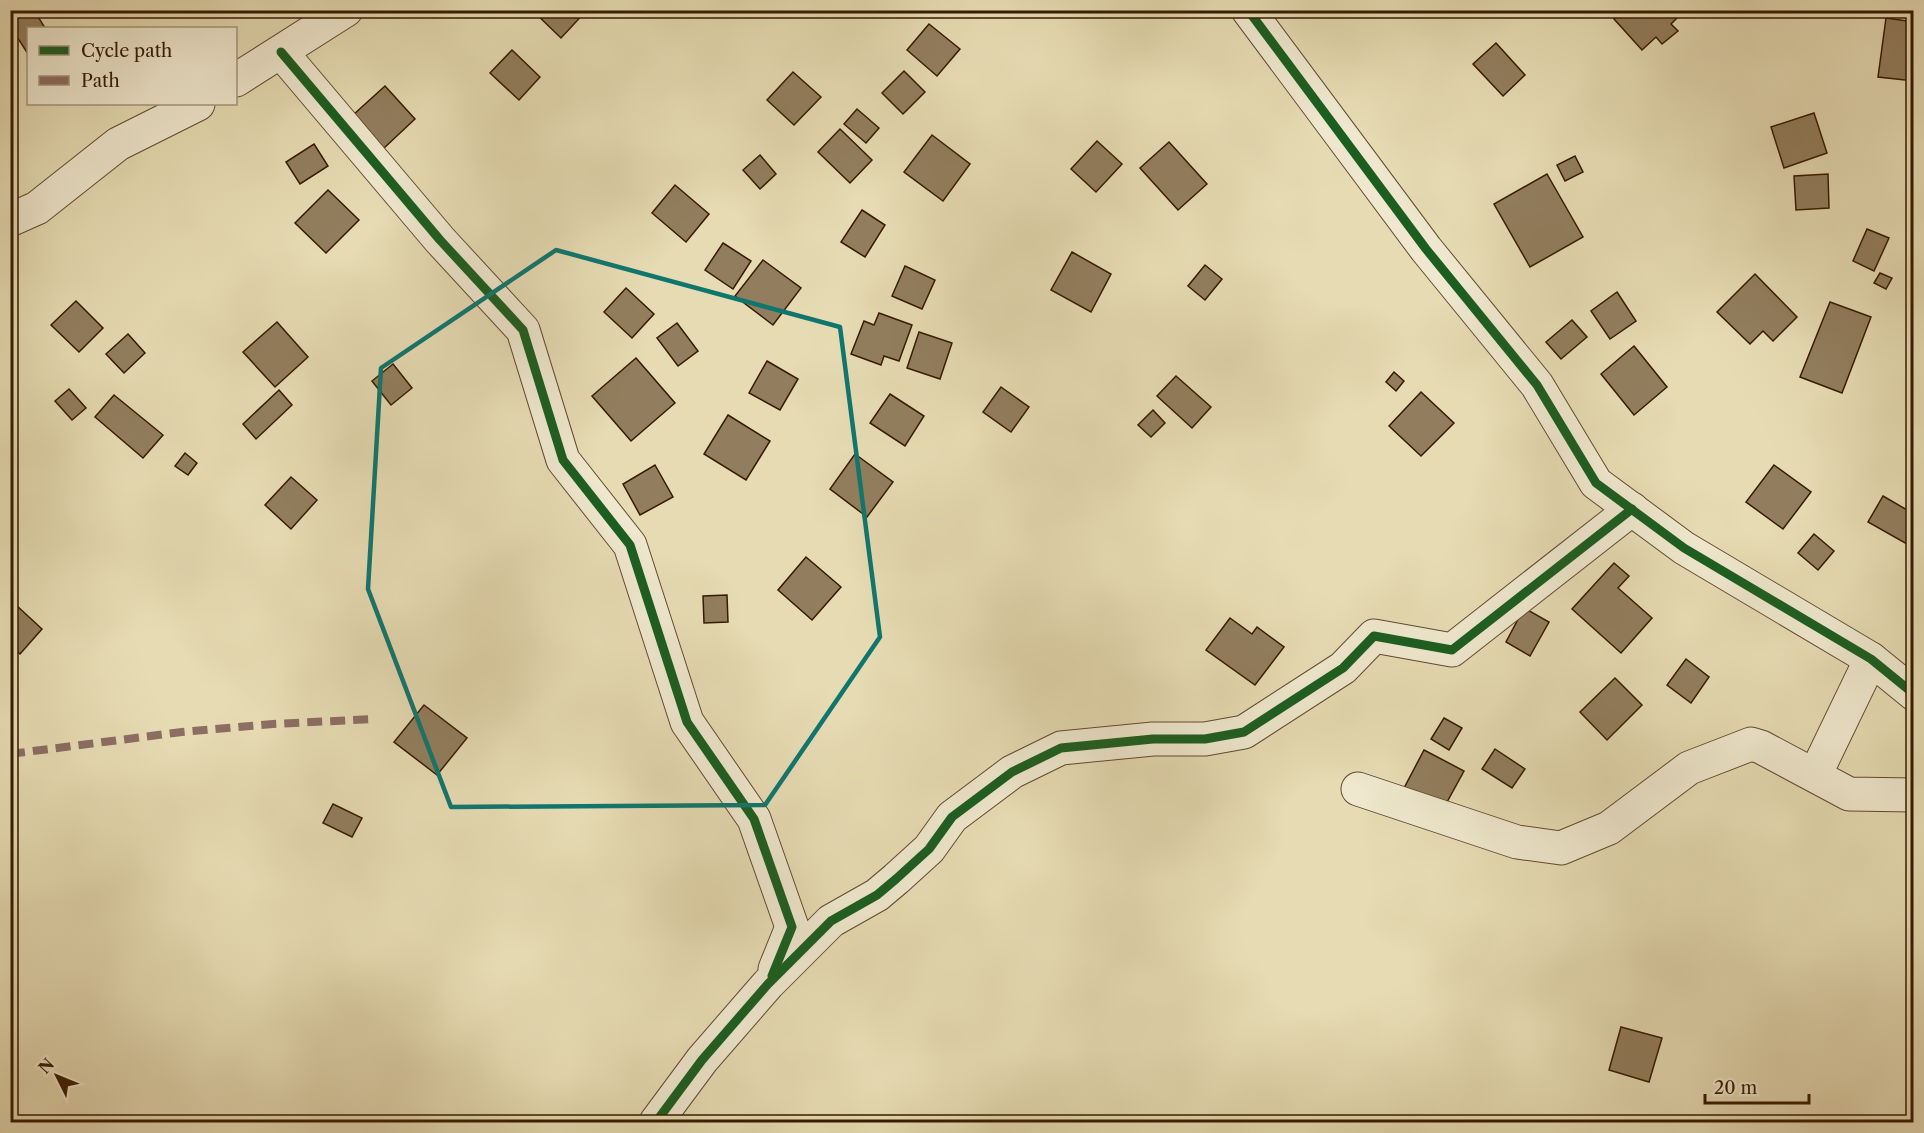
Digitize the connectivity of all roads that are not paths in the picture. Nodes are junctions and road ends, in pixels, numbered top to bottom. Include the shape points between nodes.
1 (346, 10) edge
2 (1248, 10) edge
3 (280, 52) junction
4 (237, 79) edge
5 (196, 105) edge
6 (10, 220) edge
7 (1632, 509) junction
8 (1871, 659) junction
9 (1914, 694) edge
10 (1815, 775) junction
11 (1358, 789) dead end
12 (1914, 795) edge
13 (768, 984) junction
14 (656, 1122) edge

1 - 3 street
2 - 7 street via 1426,249 1537,385 1596,483
3 - 4 street
3 - 13 street via 440,240 523,330 563,460 630,545 687,722 754,819 792,927
5 - 6 street via 118,144 38,208
7 - 8 street via 1684,548
7 - 13 street via 1452,650 1374,636 1343,668 1244,732 1061,748 1012,772 952,817 929,849 877,895 831,921
8 - 9 street
8 - 10 street
10 - 11 street via 1751,744 1689,768 1609,828 1562,848 1518,842
10 - 12 street via 1849,794
13 - 14 street via 702,1060

